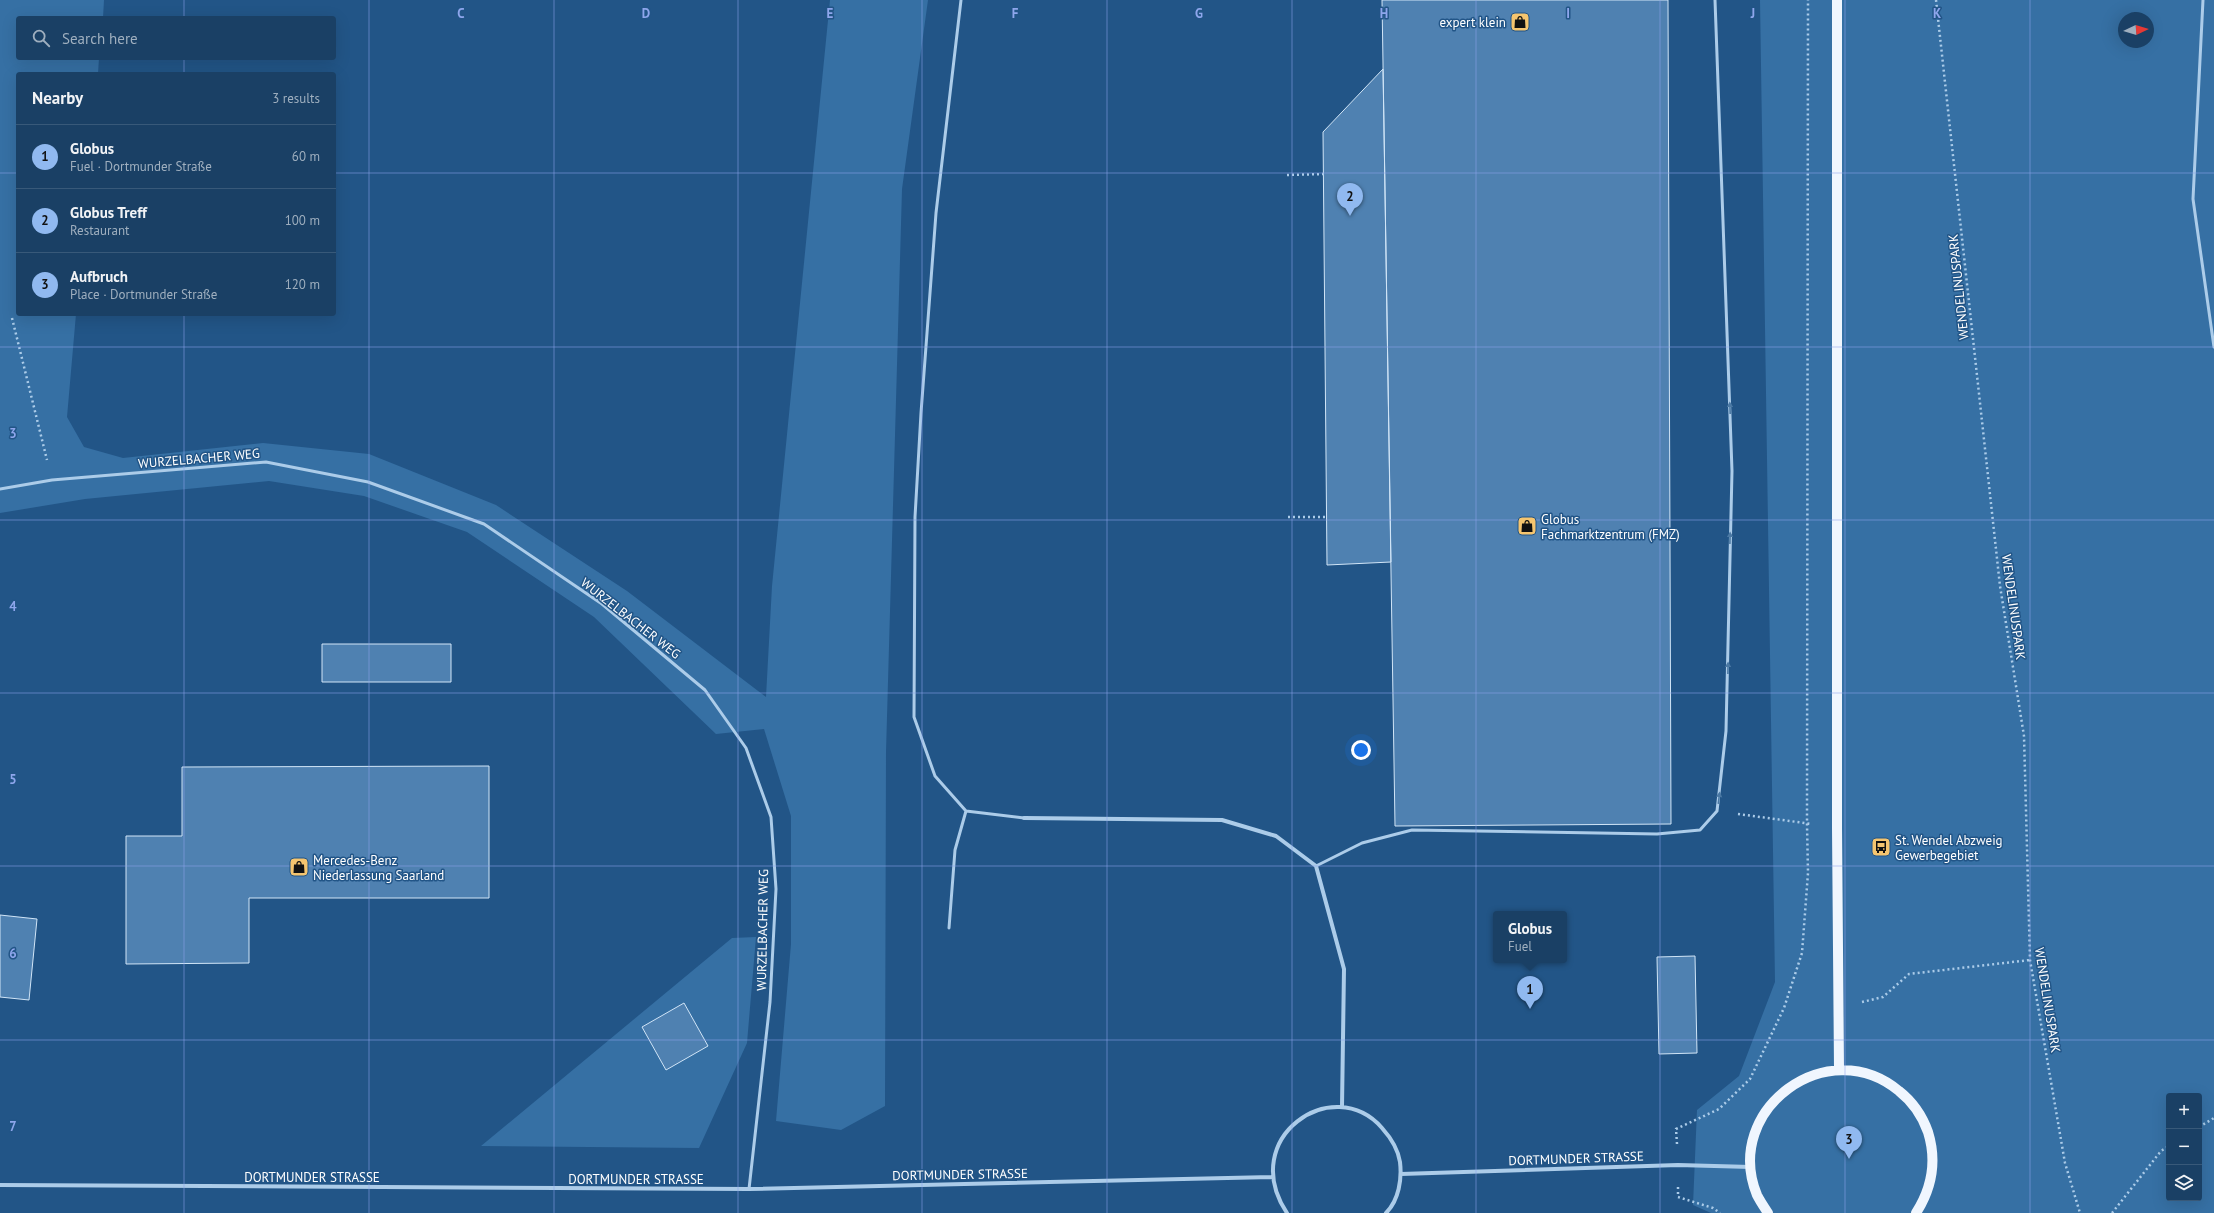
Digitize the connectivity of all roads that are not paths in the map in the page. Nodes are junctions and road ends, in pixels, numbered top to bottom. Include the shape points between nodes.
1 (960, 0) edge
2 (1715, 0) edge
3 (1837, 0) edge
4 (2203, 0) edge
5 (2214, 347) edge
6 (0, 489) edge
7 (966, 811) junction
8 (1024, 818) joint
9 (1316, 866) junction
10 (949, 928) dead end
11 (1839, 1069) junction
12 (1342, 1107) junction
13 (1751, 1167) junction
14 (1401, 1174) junction
15 (1272, 1177) junction
16 (0, 1185) edge
17 (749, 1189) junction
18 (1287, 1213) edge
19 (1386, 1213) edge
20 (1768, 1213) edge
21 (1916, 1213) edge

1 - 7 lane via 936,213 921,420 915,517 914,717 935,776
9 -> 2 lane via 1362,843 1412,830 1657,834 1700,830 1717,811 1726,731 1732,471
3 - 11 main road via 1836,828
4 - 5 lane via 2193,199
6 - 17 lane, WURZELBACHER WEG via 52,480 266,462 368,482 484,524 602,604 705,690 746,748 771,817 776,889 770,1002
7 - 8 lane
7 - 10 lane via 956,850
8 - 9 street via 1222,820 1276,836
9 - 12 street via 1344,969
11 - 13 main road via 1814,1074 1792,1084 1774,1100 1761,1119 1752,1142
11 - 21 main road via 1865,1072 1889,1082 1909,1098 1924,1120 1932,1144 1933,1171 1927,1196
12 - 14 street via 1361,1112 1378,1122 1390,1137 1398,1154
12 - 15 street via 1320,1109 1300,1119 1284,1134 1274,1154
13 - 14 street, DORTMUNDER STRASSE via 1678,1165
13 - 20 main road via 1757,1194
14 - 19 street via 1398,1193
15 - 17 street, DORTMUNDER STRASSE
15 - 18 street via 1276,1196
16 - 17 street, DORTMUNDER STRASSE

